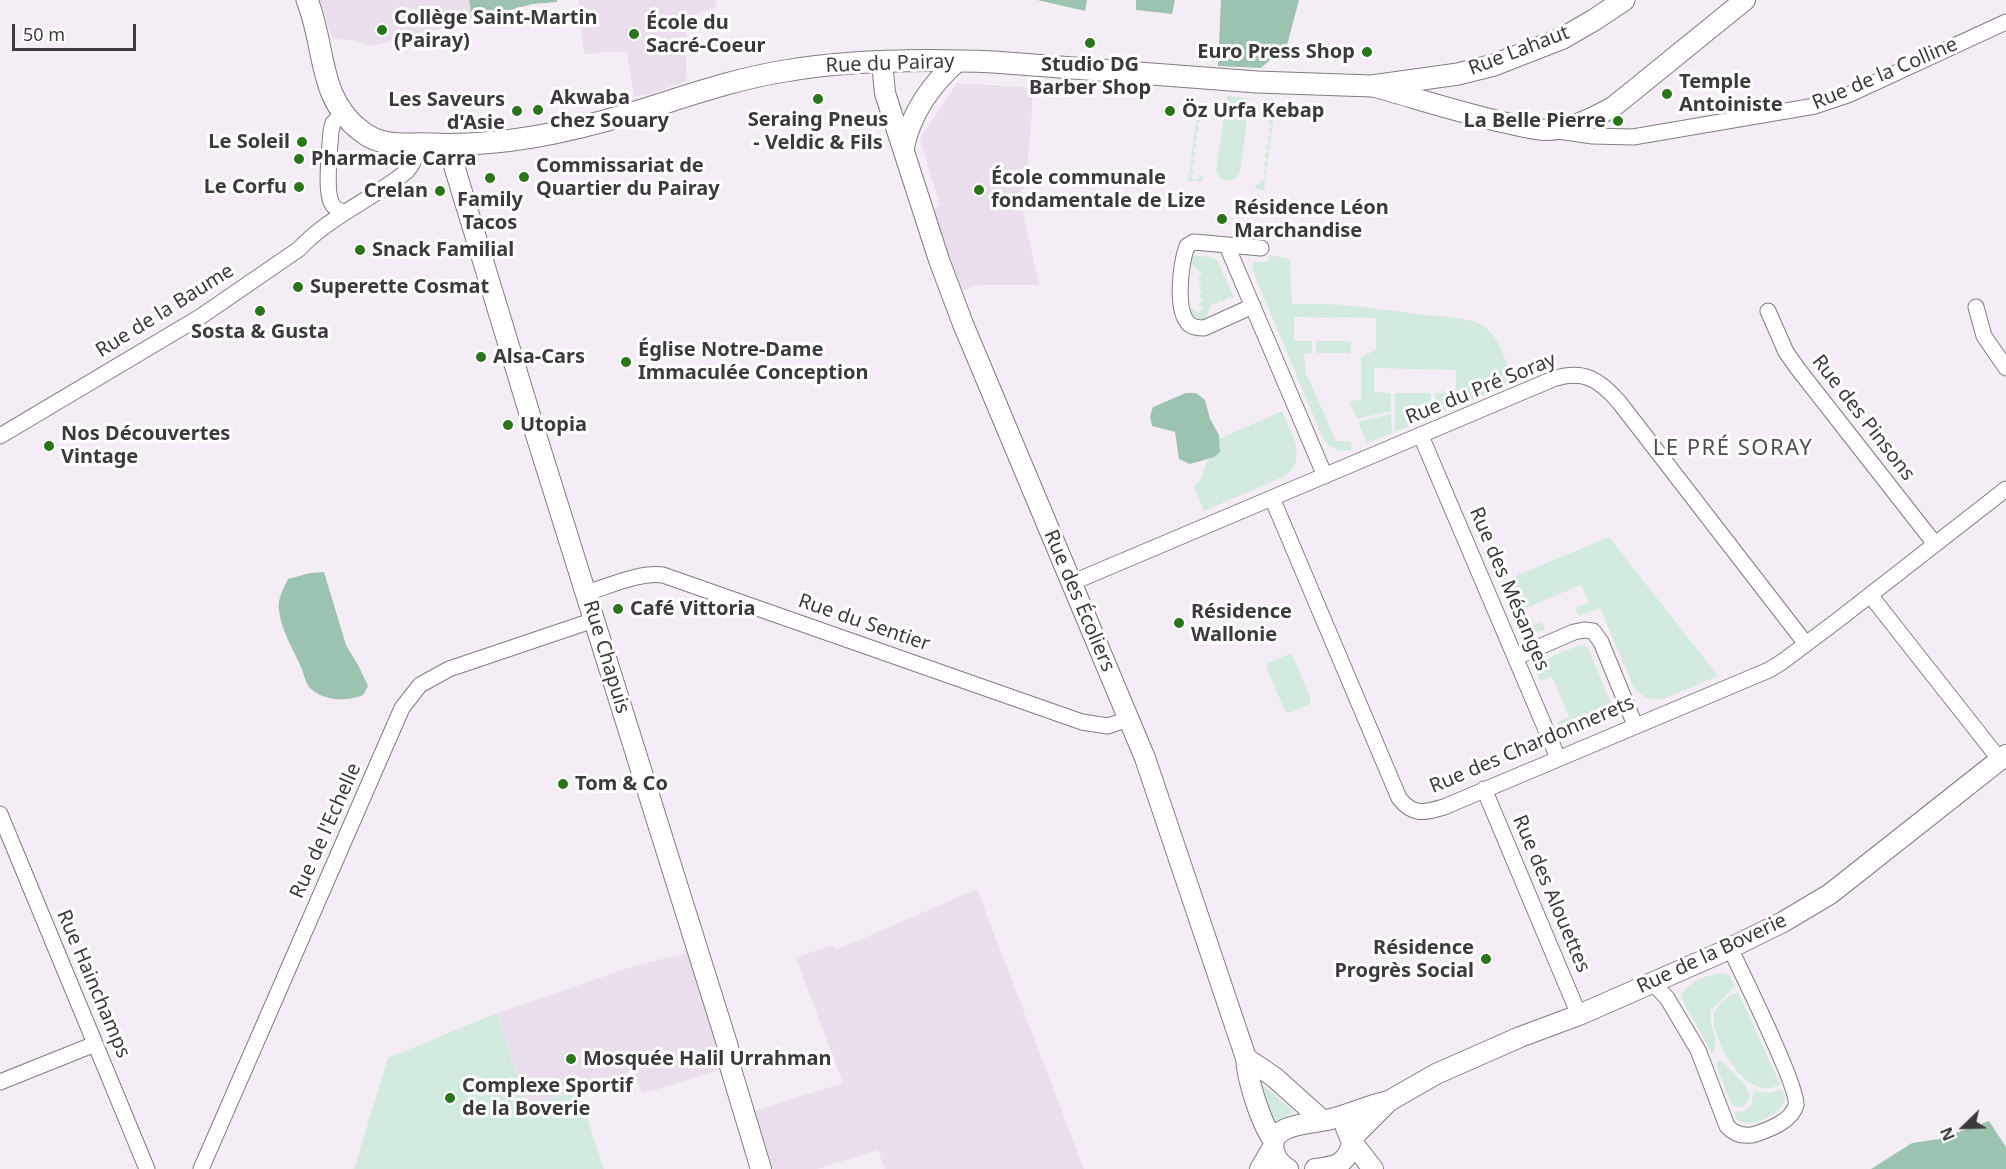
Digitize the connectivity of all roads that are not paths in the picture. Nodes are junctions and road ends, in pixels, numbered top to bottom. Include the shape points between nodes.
1 (307, 0) edge
2 (1623, 0) edge
3 (1745, 0) edge
4 (2006, 22) edge
5 (958, 61) junction
6 (882, 62) junction
7 (1418, 80) junction
8 (1372, 86) junction
9 (1432, 103) junction
10 (1613, 107) junction
11 (342, 114) junction
12 (1546, 130) junction
13 (1617, 138) junction
14 (417, 144) junction
15 (448, 146) junction
16 (904, 147) junction
17 (346, 213) junction
18 (1227, 246) junction
19 (1261, 248) dead end
20 (1253, 306) junction
21 (1976, 307) dead end
22 (1768, 311) dead end
23 (2006, 368) edge
24 (0, 436) edge
25 (1421, 436) junction
26 (1325, 476) junction
27 (2006, 489) edge
28 (1272, 498) junction
29 (1935, 544) junction
30 (1071, 583) junction
31 (586, 593) junction
32 (1870, 595) junction
33 (594, 620) junction
34 (1806, 644) junction
35 (1516, 657) junction
36 (1128, 719) junction
37 (1635, 726) junction
38 (1558, 758) junction
39 (2003, 758) edge
40 (1484, 789) junction
41 (0, 814) edge
42 (1730, 948) junction
43 (1652, 982) junction
44 (1579, 1016) junction
45 (95, 1044) junction
46 (1246, 1058) junction
47 (0, 1082) edge
48 (1389, 1101) junction
49 (1327, 1120) junction
50 (1352, 1140) junction
51 (1273, 1144) junction
52 (147, 1169) edge
53 (201, 1169) edge
54 (761, 1169) edge
55 (1260, 1169) edge
56 (1287, 1169) edge
57 (1315, 1169) edge
58 (1322, 1169) edge
59 (1373, 1169) edge

1 - 11 main road, Rue du Pairay via 328,87
2 - 7 main road, Rue Lahaut via 1573,32 1532,51 1472,72
3 - 10 street, Rue de la Colline
4 - 13 street, Rue de la Colline via 1848,95 1815,106
5 - 6 main road, Rue du Pairay
5 - 8 main road, Rue du Pairay
5 - 16 street via 918,108
6 - 15 main road, Rue du Pairay via 785,71 564,132 490,144
6 - 16 street, Rue des Écoliers via 885,93
7 - 8 main road, Rue Lahaut
7 - 9 street via 1413,92
8 - 9 street, Rue de la Colline
9 - 12 street, Rue de la Colline
10 - 12 street, Rue de la Colline via 1589,119
10 - 13 street via 1603,121
11 - 14 main road, Rue du Pairay via 374,140
11 - 17 street via 331,131 329,194 334,207
12 - 13 street, Rue de la Colline
14 - 15 main road, Rue du Pairay
14 - 17 street, Rue de la Baume via 413,164 407,171
15 - 31 street, Rue Chapuis
16 - 30 street, Rue des Écoliers via 963,324
17 - 24 street, Rue de la Baume via 200,317
18 - 19 street
18 - 20 street
18 - 20 street via 1202,242 1187,246 1180,286 1188,323 1204,328
20 - 26 street
21 - 23 street via 1984,336
22 - 29 street, Rue des Pinsons via 1786,352
25 - 26 street, Rue du Pré Soray
25 - 34 street, Rue du Pré Soray via 1564,375 1600,382
25 - 35 street, Rue des Mésanges
26 - 28 street, Rue du Pré Soray
27 - 29 street, Rue des Chardonnerets
28 - 30 street, Rue du Pré Soray
28 - 40 street, Rue des Chardonnerets via 1405,806 1420,812 1431,811
29 - 32 street, Rue des Chardonnerets
30 - 36 street, Rue des Écoliers
31 - 33 street, Rue Chapuis
31 - 36 street, Rue du Sentier via 652,574 663,575 1082,722 1108,726
32 - 34 street, Rue des Chardonnerets
32 - 39 street
33 - 53 street, Rue de l'Echelle via 449,669 410,695
33 - 54 street, Rue Chapuis via 728,1047 730,1066
34 - 37 street, Rue des Chardonnerets via 1769,670
35 - 37 street via 1574,632 1593,632 1601,642
35 - 38 street, Rue des Mésanges
36 - 46 street, Rue des Écoliers via 1161,803
37 - 38 street, Rue des Chardonnerets
38 - 40 street, Rue des Chardonnerets
39 - 42 street, Rue de la Boverie via 1830,894
40 - 44 street, Rue des Alouettes
41 - 45 street, Rue Hainchamps
42 - 43 street, Rue de la Boverie
42 - 43 street via 1796,1099 1796,1107 1786,1120 1766,1129 1747,1136 1727,1126 1698,1050 1667,998
43 - 44 street, Rue de la Boverie
44 - 48 street, Rue de la Boverie via 1480,1054
45 - 47 street
45 - 52 street, Rue Hainchamps
46 - 49 street
46 - 51 street, Rue des Écoliers via 1246,1070
48 - 49 street, Rue de la Boverie
48 - 50 street, Rue de la Boverie
49 - 50 street via 1344,1126
49 - 51 street, Rue de la Boverie via 1292,1126 1282,1131
50 - 58 street, Rue de la Boverie via 1348,1156
50 - 59 street
51 - 55 street, Rue de la Boverie
51 - 56 street via 1279,1162
57 - 58 street, Rue de la Boverie

